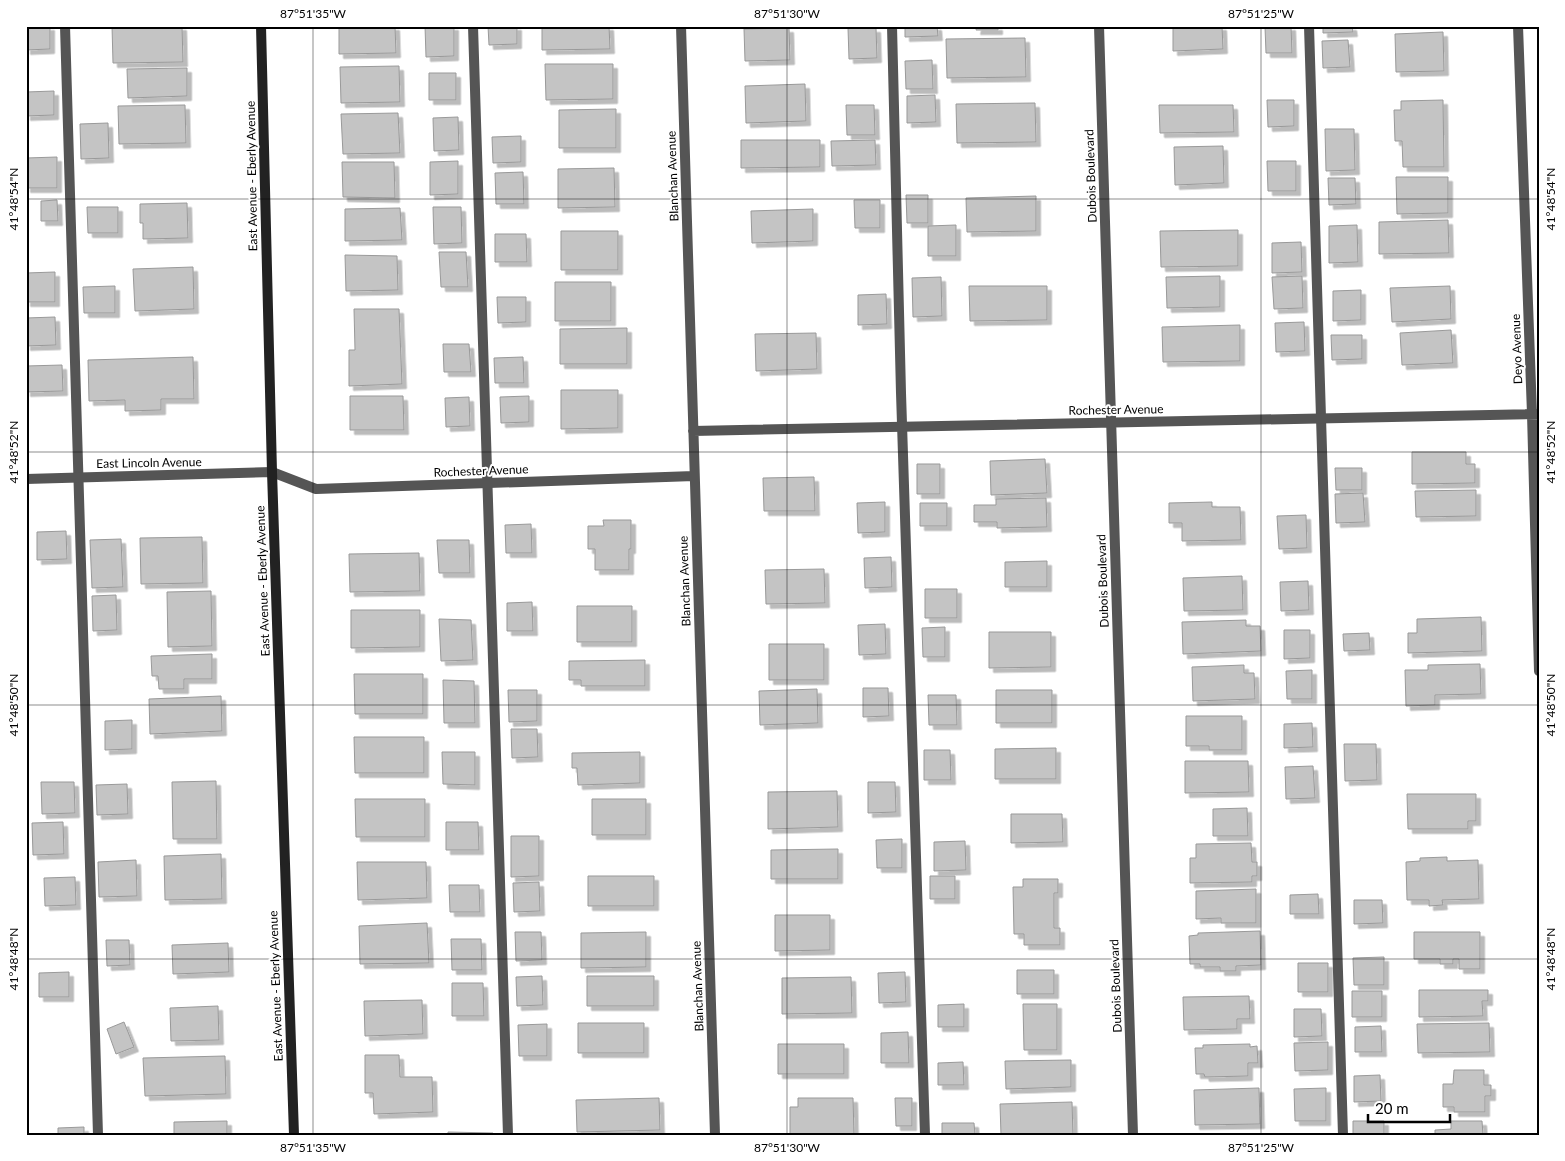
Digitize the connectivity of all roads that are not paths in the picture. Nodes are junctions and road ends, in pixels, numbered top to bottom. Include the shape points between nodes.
1 (65, 26) edge
2 (261, 26) edge
3 (473, 26) edge
4 (681, 26) edge
5 (892, 26) edge
6 (1099, 26) edge
7 (1309, 26) edge
8 (1518, 26) edge
9 (1535, 414) edge
10 (1321, 419) junction
11 (1111, 422) junction
12 (902, 427) junction
13 (693, 431) junction
14 (272, 472) junction
15 (694, 476) junction
16 (78, 477) junction
17 (26, 479) edge
18 (488, 483) junction
19 (1539, 671) edge
20 (98, 1135) edge
21 (294, 1135) edge
22 (508, 1135) edge
23 (715, 1135) edge
24 (925, 1135) edge
25 (1133, 1135) edge
26 (1343, 1135) edge

1 - 16 street
2 - 14 main road, East Avenue - Eberly Avenue
3 - 18 street
4 - 13 street, Blanchan Avenue
5 - 12 street
6 - 11 street, Dubois Boulevard
7 - 10 street
8 - 9 street, Deyo Avenue
9 - 10 street, Rochester Avenue
9 - 19 street, Deyo Avenue
10 - 11 street, Rochester Avenue
10 - 26 street
11 - 12 street, Rochester Avenue
11 - 25 street, Dubois Boulevard
12 - 13 street, Rochester Avenue
12 - 24 street
13 - 15 street, Blanchan Avenue
14 - 16 street, East Lincoln Avenue
14 - 18 street, Rochester Avenue via 316,489
14 - 21 main road, East Avenue - Eberly Avenue
15 - 18 street, Rochester Avenue
15 - 23 street, Blanchan Avenue
16 - 17 street, East Lincoln Avenue
16 - 20 street
18 - 22 street

